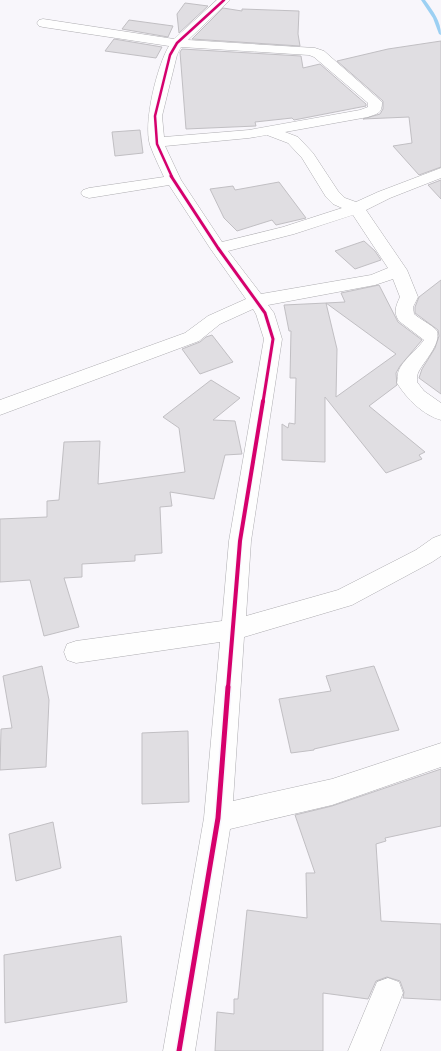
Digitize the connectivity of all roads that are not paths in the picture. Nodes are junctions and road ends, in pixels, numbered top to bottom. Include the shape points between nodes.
1 (224, 0) edge
2 (44, 22) dead end
3 (177, 43) junction
4 (269, 131) junction
5 (157, 144) junction
6 (441, 173) edge
7 (173, 180) junction
8 (89, 193) dead end
9 (357, 208) junction
10 (218, 248) junction
11 (398, 270) junction
12 (256, 301) junction
13 (433, 353) edge
14 (0, 408) edge
15 (441, 413) edge
16 (441, 544) edge
17 (234, 630) junction
18 (76, 652) dead end
19 (441, 755) edge
20 (218, 818) junction
21 (388, 993) dead end
22 (179, 1051) edge
23 (364, 1051) edge

1 - 3 street
2 - 3 street
3 - 4 street via 310,51 319,54 375,102 375,109 363,114
3 - 5 street via 170,55 155,116
4 - 5 street via 166,140
4 - 9 street via 294,140 308,156 332,194 339,201
5 - 7 street
6 - 9 street
7 - 8 street
7 - 10 street
9 - 10 street via 288,231
9 - 11 street
10 - 12 street
11 - 12 street via 375,280
11 - 13 street via 409,297 404,307 405,317 431,335 434,340
12 - 14 street via 214,320 192,337
12 - 17 street via 264,313 273,339 240,540
13 - 15 street via 408,371 407,383 417,396
16 - 17 street via 424,556 344,598
17 - 18 street
17 - 20 street
19 - 20 street via 332,792
20 - 22 street
21 - 23 street

